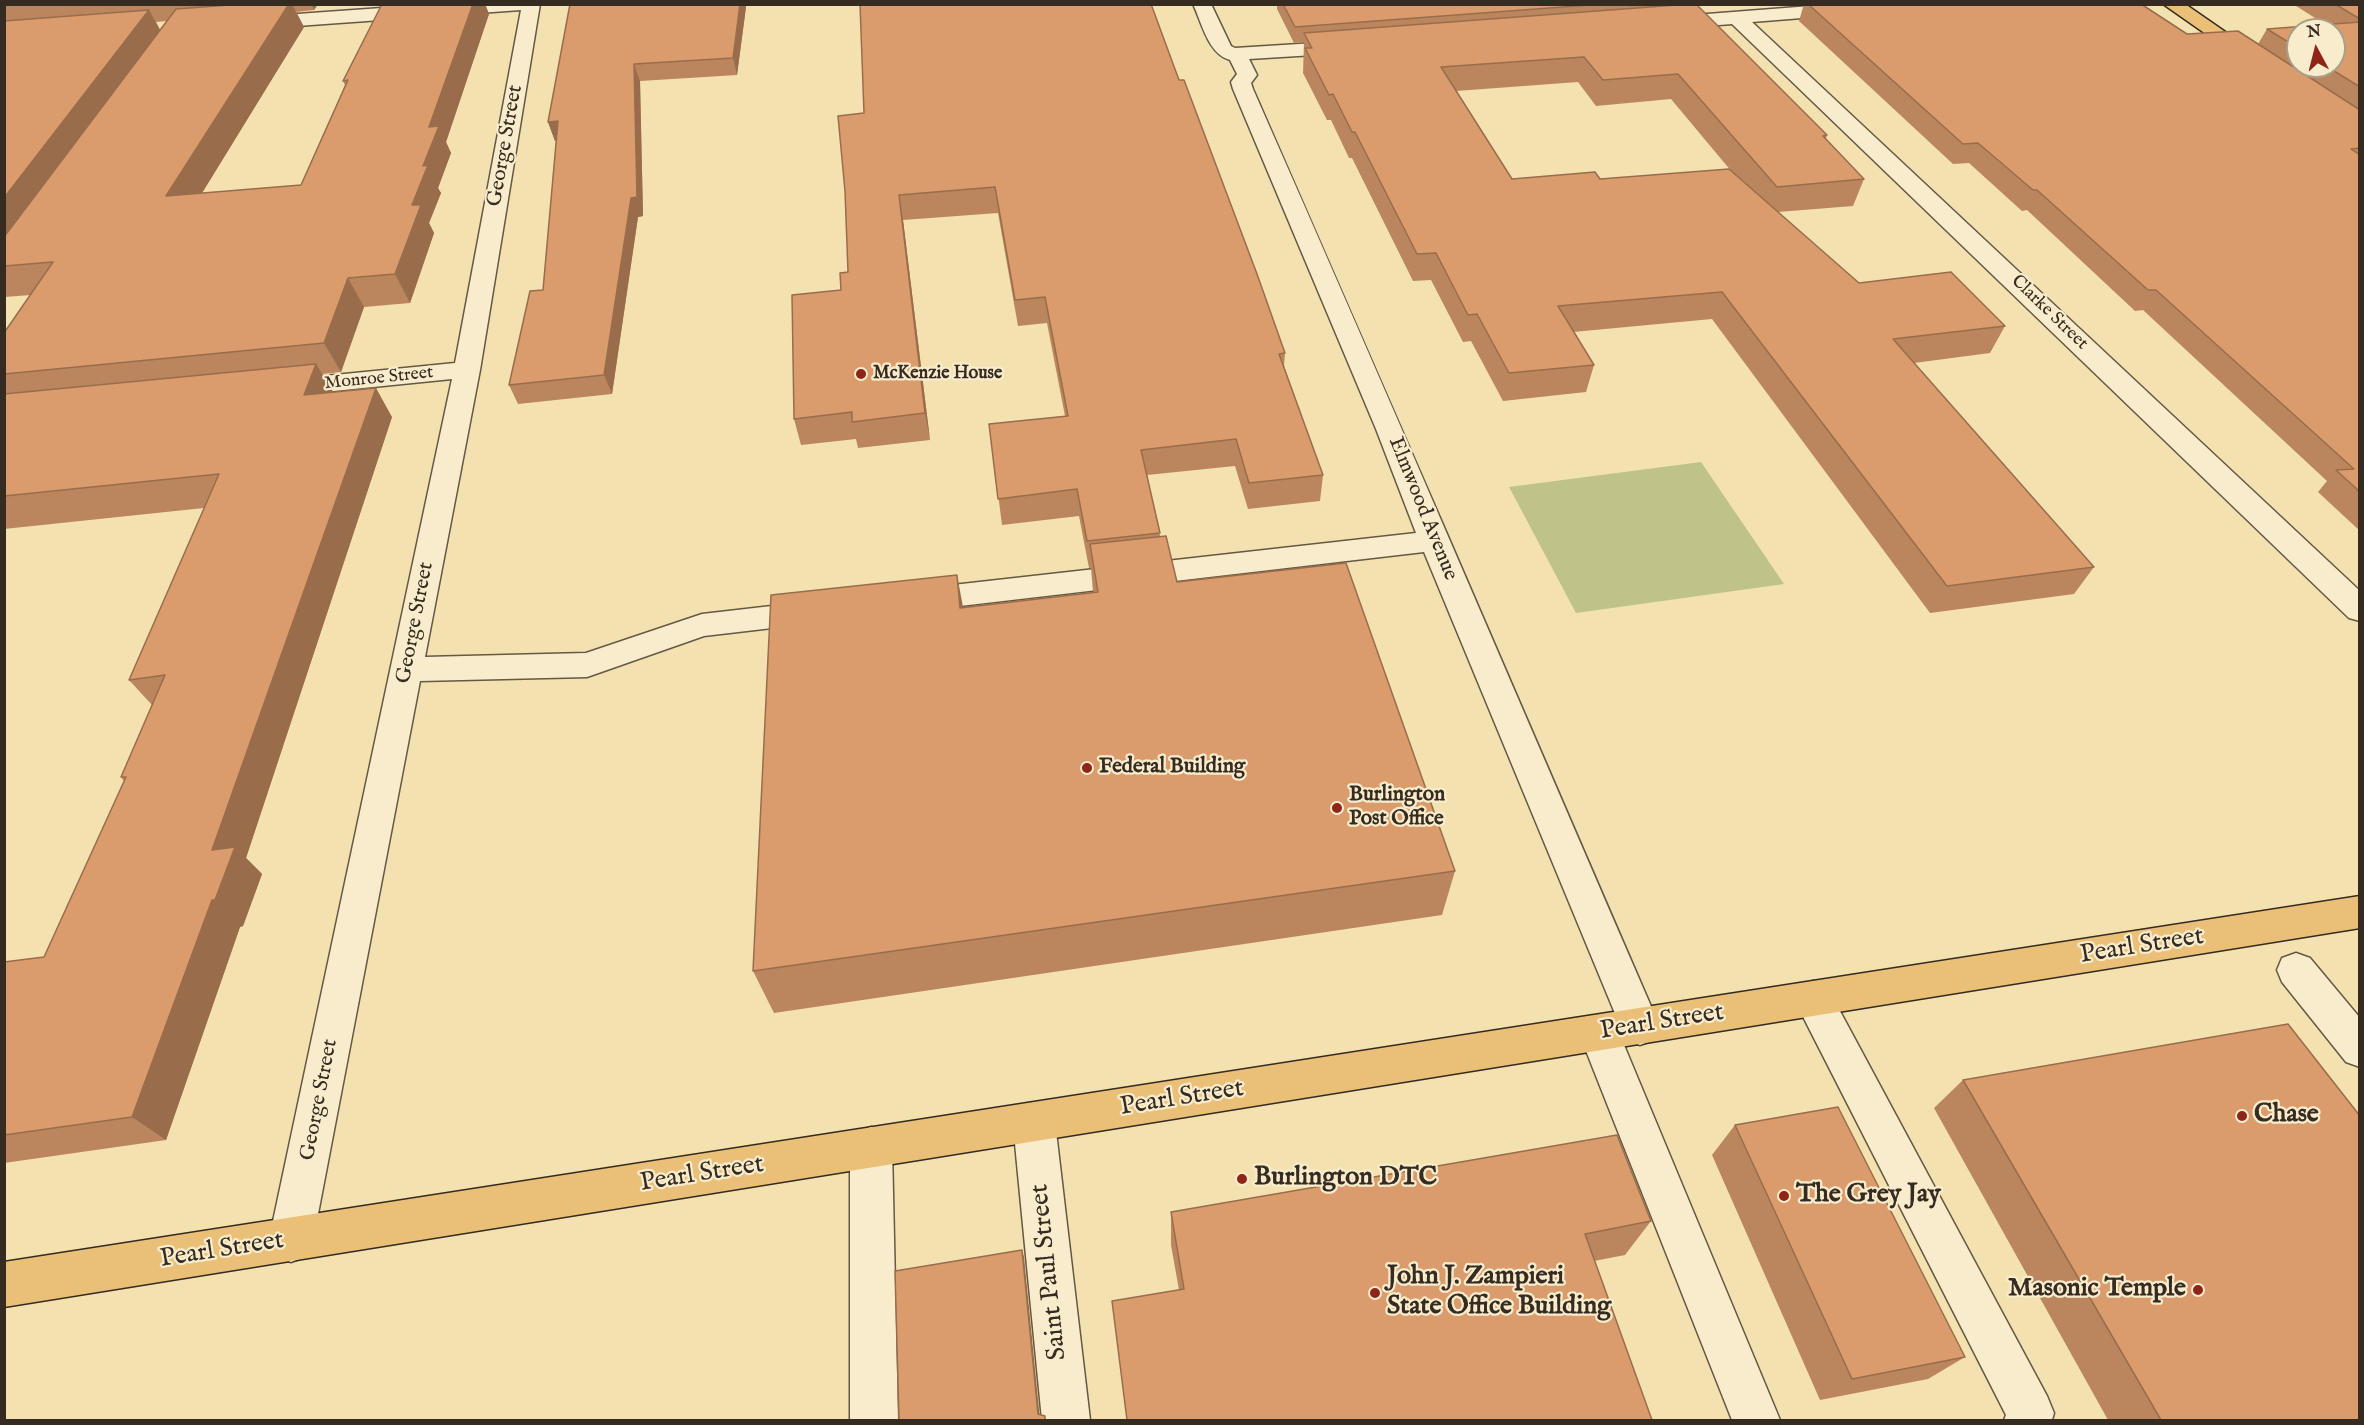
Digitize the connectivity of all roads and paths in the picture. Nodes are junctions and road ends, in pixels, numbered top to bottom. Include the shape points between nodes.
1 (522, 4) edge
2 (531, 4) edge
3 (1202, 4) edge
4 (1915, 4) edge
5 (2172, 4) edge
6 (326, 11) edge
7 (1737, 18) junction
8 (241, 24) edge
9 (1652, 24) edge
10 (1368, 45) edge
11 (1238, 55) junction
12 (2271, 69) edge
13 (467, 370) junction
14 (254, 391) edge
15 (1434, 541) junction
16 (890, 603) edge
17 (843, 609) edge
18 (2360, 610) edge
19 (406, 669) junction
20 (2360, 912) edge
21 (2296, 970) dead end
22 (1813, 999) junction
23 (1619, 1030) junction
24 (2360, 1048) edge
25 (1034, 1123) junction
26 (871, 1148) junction
27 (291, 1240) junction
28 (4, 1285) edge
29 (874, 1420) edge
30 (1066, 1420) edge
31 (1756, 1420) edge
32 (2028, 1420) edge

1 - 6 street
2 - 13 street, George Street
3 - 11 street via 1223,49
4 - 7 street
5 - 12 main road
6 - 8 street
7 - 9 street
7 - 18 street, Clarke Street
10 - 11 street
11 - 15 street, Elmwood Avenue via 1247,75 1240,82 1390,429
13 - 14 street, Monroe Street
13 - 19 street, George Street
15 - 16 street
15 - 23 street, Elmwood Avenue
17 - 19 street via 702,625 587,665
19 - 27 street, George Street
20 - 22 main road, Pearl Street
21 - 24 street
22 - 23 main road, Pearl Street
22 - 32 street via 2030,1413
23 - 25 main road, Pearl Street
23 - 31 street, Elmwood Avenue
25 - 26 main road, Pearl Street
25 - 30 street, Saint Paul Street
26 - 27 main road, Pearl Street
26 - 29 street
27 - 28 main road, Pearl Street

